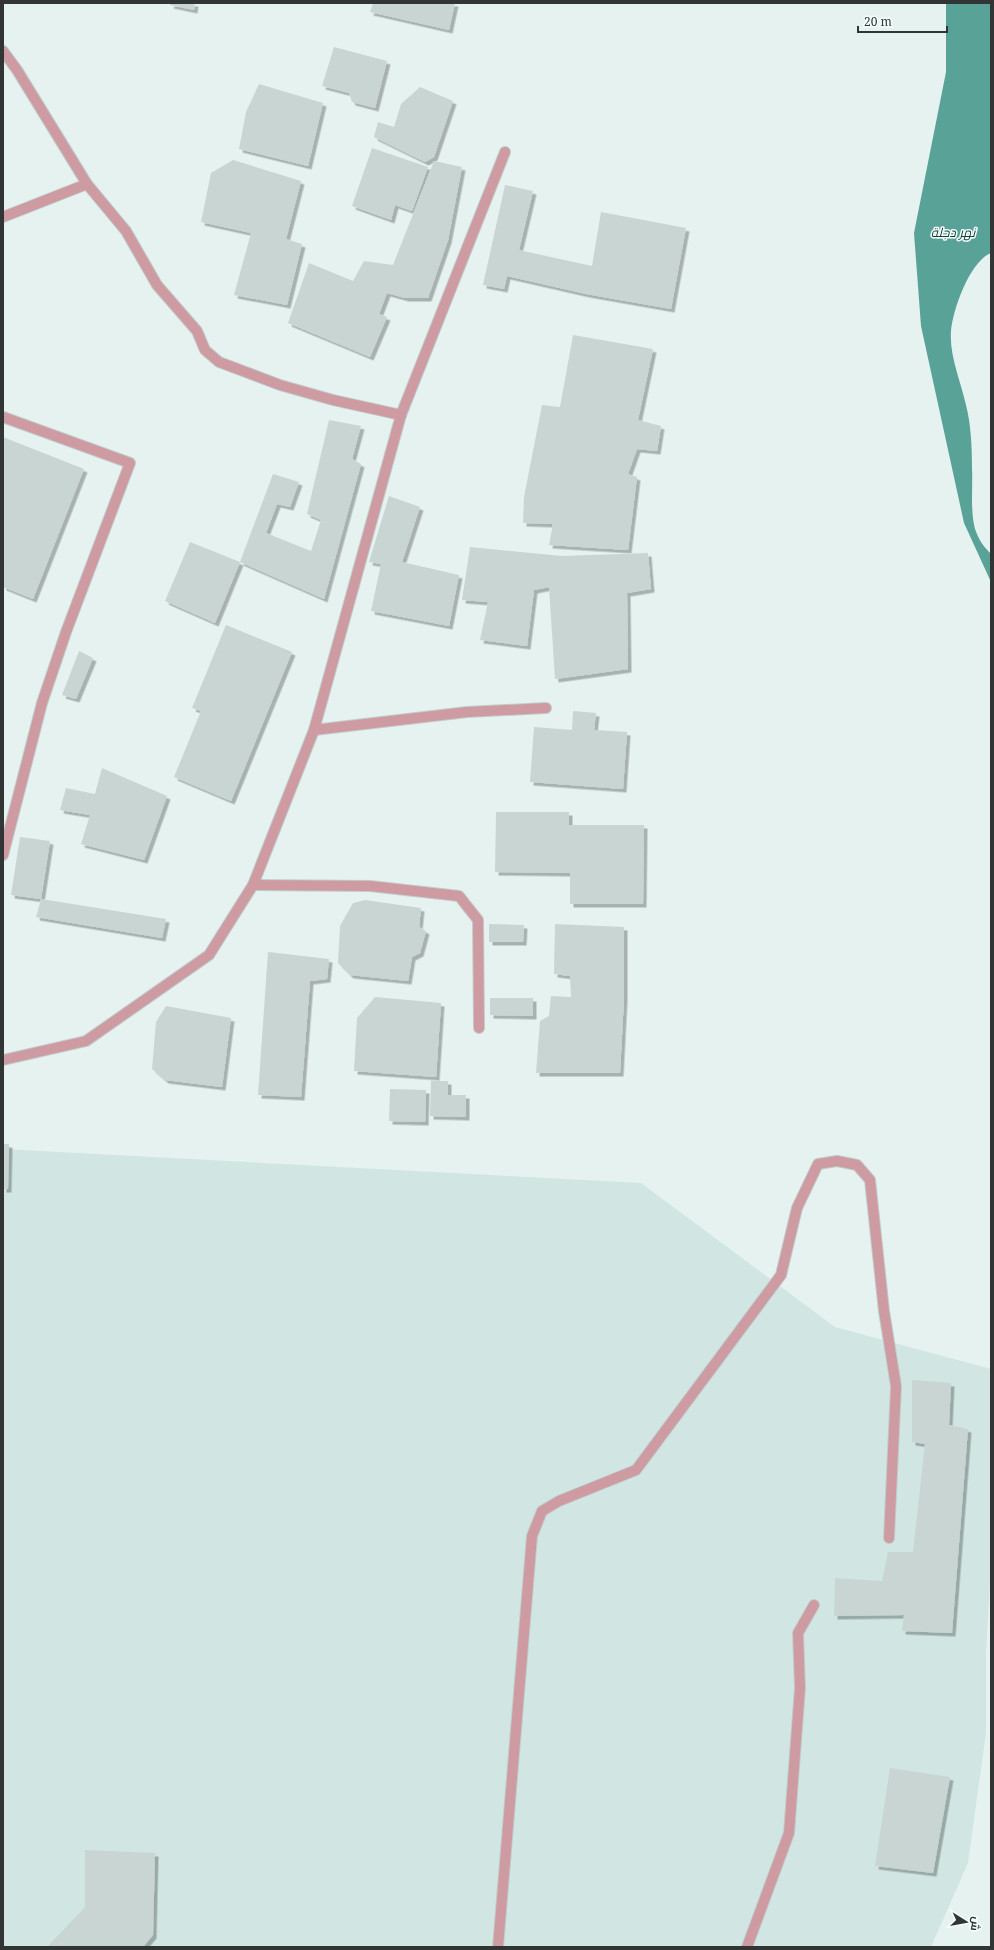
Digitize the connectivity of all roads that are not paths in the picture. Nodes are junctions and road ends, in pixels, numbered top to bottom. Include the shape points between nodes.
1 (3, 51) edge
2 (505, 152) dead end
3 (87, 184) junction
4 (3, 217) edge
5 (401, 415) junction
6 (3, 417) edge
7 (546, 708) dead end
8 (314, 730) junction
9 (3, 855) edge
10 (253, 885) junction
11 (479, 1028) dead end
12 (3, 1060) edge
13 (889, 1538) dead end
14 (814, 1606) dead end
15 (498, 1947) edge
16 (747, 1947) edge

1 - 3 street
2 - 5 street
3 - 4 street
3 - 5 street via 126,232 157,285 197,331 205,350 219,362 280,385
5 - 8 street
6 - 9 street via 130,463 42,703
7 - 8 street via 467,712
8 - 10 street
10 - 11 street via 370,886 459,896 478,920
10 - 12 street via 209,955 86,1041
13 - 15 street via 896,1386 884,1311 870,1180 857,1165 837,1161 818,1164 797,1208 781,1275 636,1470 559,1501 542,1511 532,1536
14 - 16 street via 798,1633 800,1688 789,1833

